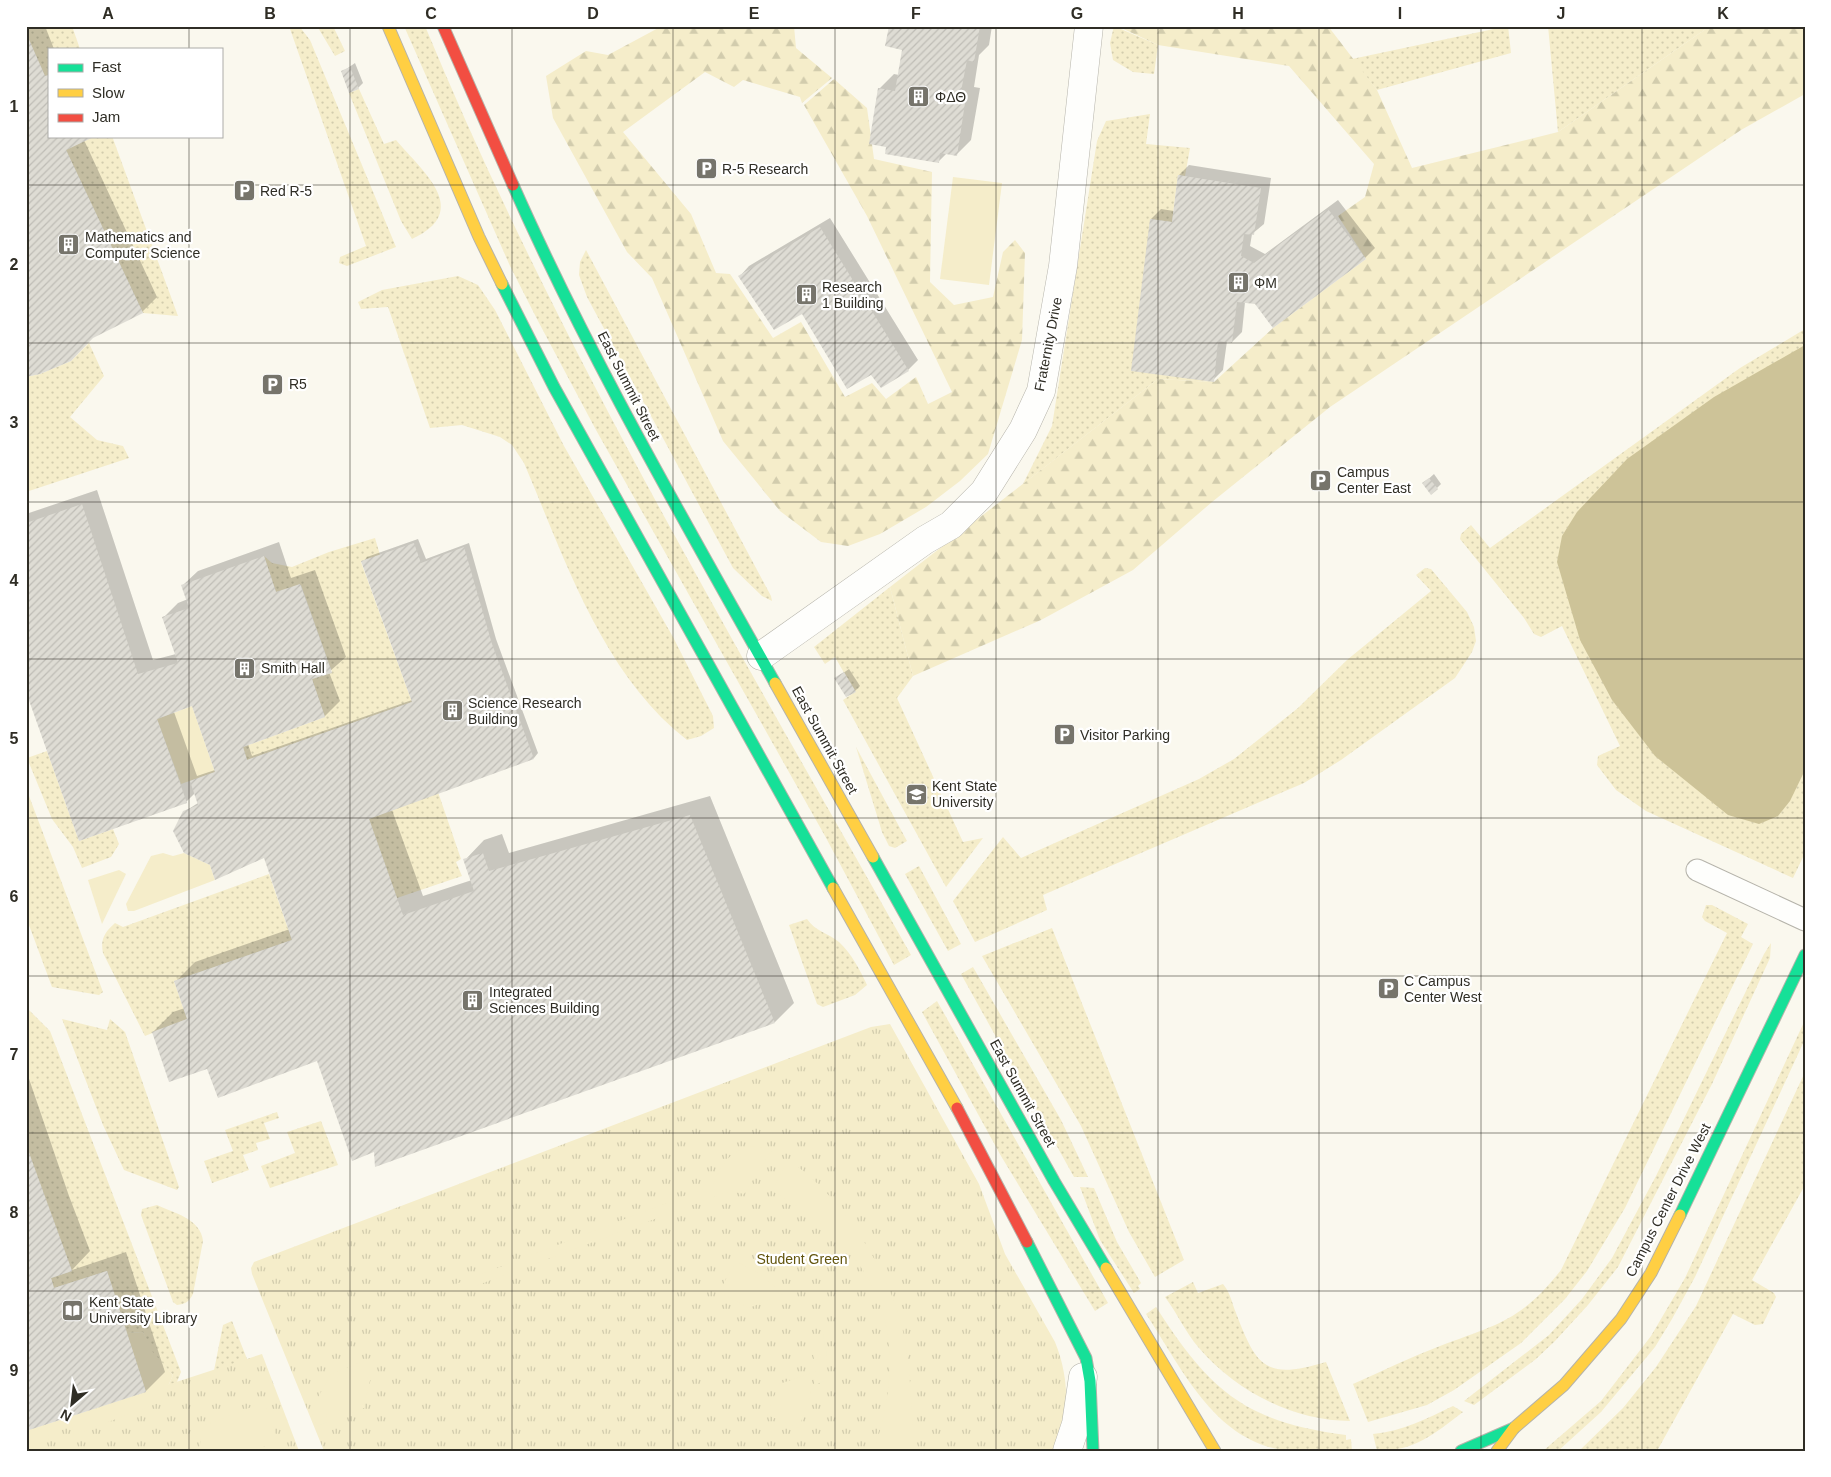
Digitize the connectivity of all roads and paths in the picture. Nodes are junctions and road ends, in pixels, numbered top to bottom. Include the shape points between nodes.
1 (388, 26) edge
2 (442, 26) edge
3 (1089, 26) edge
4 (761, 656) junction
5 (1697, 870) dead end
6 (1805, 920) edge
7 (1805, 955) edge
8 (1086, 1358) junction
9 (1514, 1428) junction
10 (1067, 1451) edge
11 (1093, 1451) edge
12 (1215, 1451) edge
13 (1461, 1451) edge
14 (1497, 1451) edge

1 - 8 main road via 479,237 554,387 991,1170
2 - 4 main road, East Summit Street via 543,253 651,461
3 - 4 street, Fraternity Drive via 1064,266 1041,391 1023,430 984,492 951,525
4 - 12 main road, East Summit Street via 1050,1173
5 - 6 lane
7 - 9 main road, Campus Center Drive West via 1650,1273 1621,1319 1593,1353 1564,1384
8 - 10 street via 1076,1424
8 - 11 main road via 1091,1388
9 - 13 main road
9 - 14 main road

